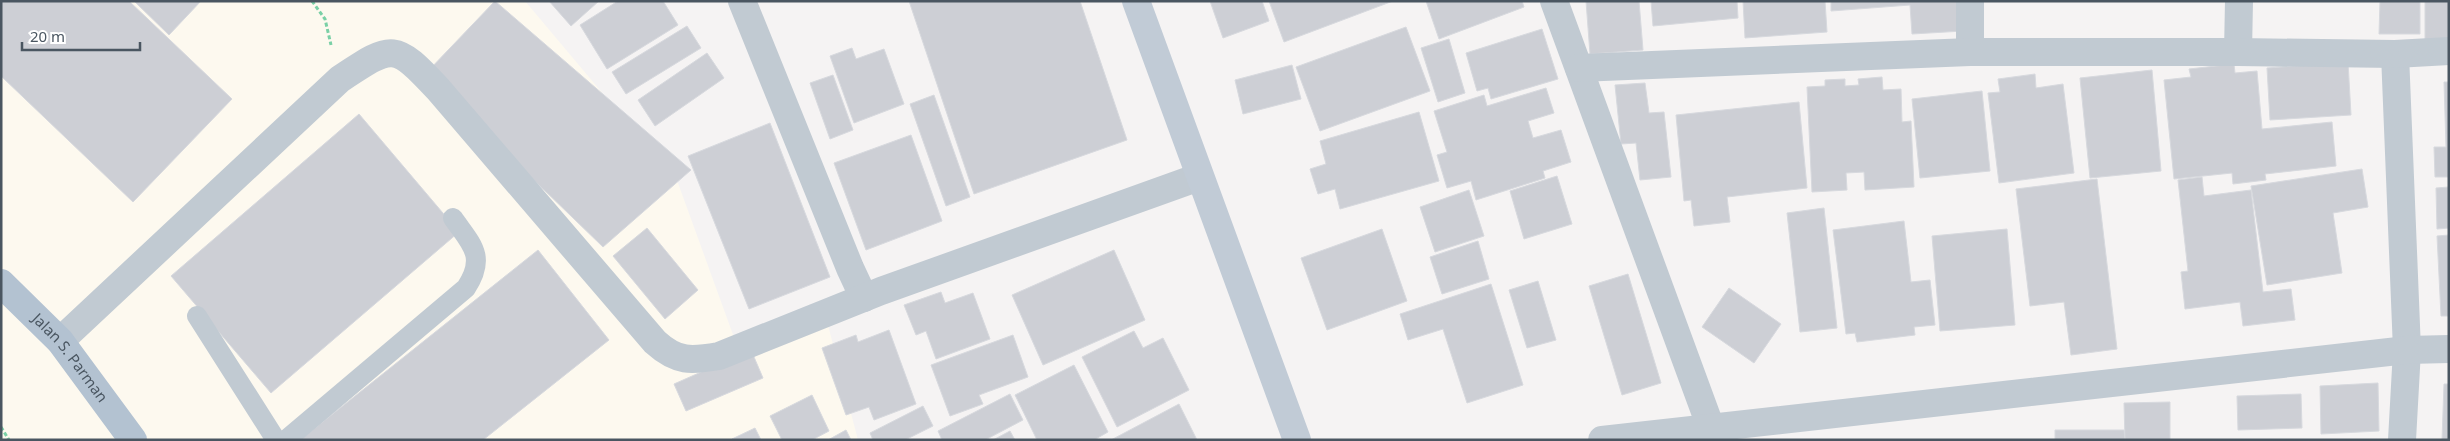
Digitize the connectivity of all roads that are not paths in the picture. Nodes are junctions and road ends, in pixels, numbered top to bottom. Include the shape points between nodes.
1 (742, 1) edge
2 (1136, 1) edge
3 (1554, 1) edge
4 (1970, 1) edge
5 (2239, 1) edge
6 (2449, 51) edge
7 (1970, 52) junction
8 (2238, 52) junction
9 (2395, 54) junction
10 (1579, 68) junction
11 (1199, 177) junction
12 (453, 218) dead end
13 (1, 283) edge
14 (864, 298) junction
15 (197, 316) dead end
16 (60, 341) junction
17 (2449, 349) edge
18 (2407, 350) junction
19 (1711, 428) junction
20 (133, 440) edge
21 (276, 440) edge
22 (286, 440) edge
23 (1297, 440) edge
24 (1602, 440) edge
25 (2402, 440) edge

1 - 14 street
2 - 11 main road
3 - 10 street
4 - 7 street
5 - 8 street
6 - 9 street
7 - 8 street
7 - 10 street
8 - 9 street
9 - 18 street
10 - 19 street
11 - 14 street
11 - 23 main road
12 - 22 lane via 477,256 476,267 466,288
13 - 16 main road, Jalan S. Parman
14 - 16 street via 719,356 694,360 671,354 655,342 415,64 393,52 379,54 340,79
15 - 21 lane
16 - 20 main road, Jalan S. Parman
17 - 18 street
18 - 19 street
18 - 25 street
19 - 24 street

